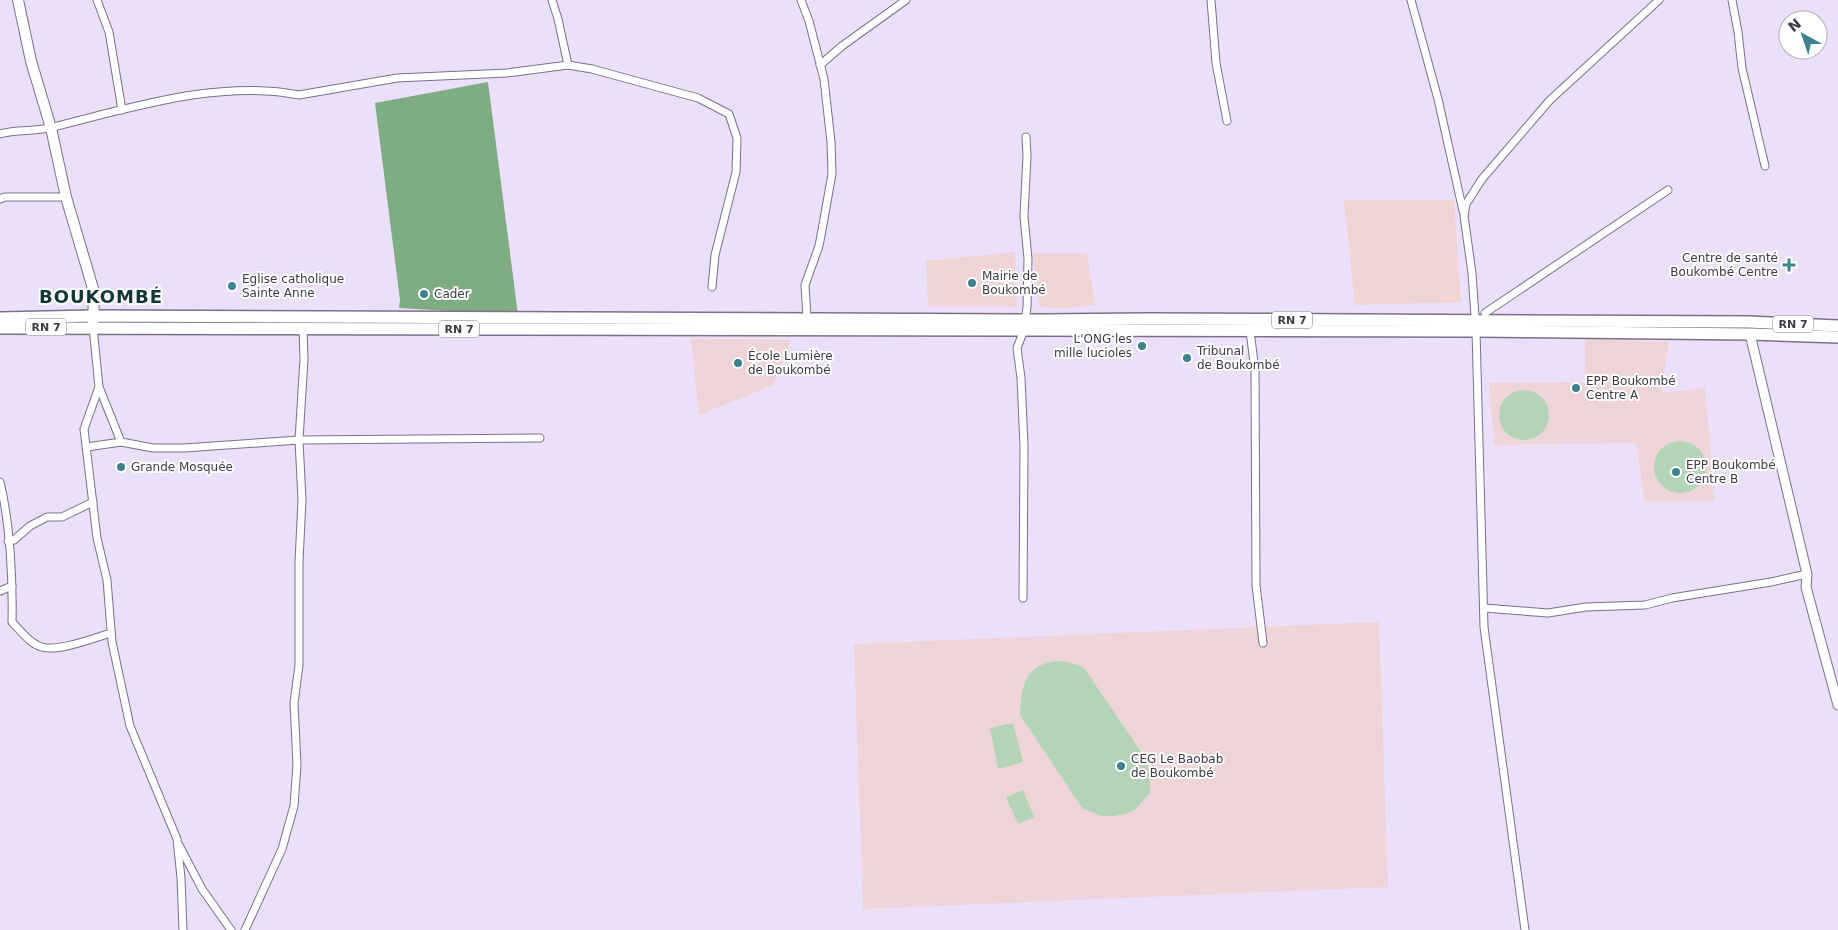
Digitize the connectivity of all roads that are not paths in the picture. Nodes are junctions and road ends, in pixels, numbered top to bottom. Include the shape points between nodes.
1 (18, 0) edge
2 (98, 0) edge
3 (552, 0) edge
4 (801, 0) edge
5 (906, 0) edge
6 (1211, 0) edge
7 (1411, 0) edge
8 (1659, 0) edge
9 (1732, 0) edge
10 (568, 65) junction
11 (820, 65) junction
12 (122, 110) junction
13 (1227, 121) dead end
14 (51, 128) junction
15 (0, 134) edge
16 (1026, 137) dead end
17 (1764, 166) dead end
18 (1668, 190) dead end
19 (66, 197) junction
20 (0, 199) edge
21 (1464, 216) junction
22 (712, 287) dead end
23 (1485, 313) dead end
24 (807, 318) junction
25 (93, 322) junction
26 (824, 324) junction
27 (1025, 325) junction
28 (1, 326) edge
29 (1476, 326) junction
30 (1838, 326) edge
31 (303, 329) junction
32 (1250, 331) junction
33 (1750, 334) junction
34 (1838, 337) edge
35 (99, 387) junction
36 (540, 438) dead end
37 (299, 440) junction
38 (120, 442) junction
39 (87, 447) junction
40 (0, 482) edge
41 (93, 502) junction
42 (8, 541) junction
43 (1807, 574) junction
44 (12, 586) junction
45 (0, 591) edge
46 (1023, 598) dead end
47 (1484, 608) junction
48 (111, 633) junction
49 (1263, 643) dead end
50 (1838, 705) edge
51 (177, 843) junction
52 (183, 930) edge
53 (231, 930) edge
54 (245, 930) edge
55 (1524, 930) edge

1 - 14 main road via 31,61
2 - 12 street via 109,32
3 - 10 street
4 - 11 street
5 - 11 street
6 - 13 street via 1216,63
7 - 21 street via 1438,99
8 - 21 street via 1538,113 1482,179 1466,204
9 - 17 street via 1742,68
10 - 12 street via 507,73 397,78 300,96 247,91 209,93
10 - 22 street via 698,98 729,114 737,138 736,172 715,256
11 - 24 street via 829,116 832,174 819,246 805,285
12 - 14 street
14 - 15 street
14 - 19 main road
16 - 27 street via 1024,216 1028,259
18 - 23 street
19 - 20 street
19 - 25 main road via 94,292
21 - 29 street
24 - 25 main road, RN 7
24 - 26 main road, RN 7
25 - 28 main road, RN 7
25 - 31 main road, RN 7
25 - 35 street
26 - 27 main road, RN 7
26 - 31 main road, RN 7
27 - 29 main road, RN 7
27 - 32 main road, RN 7
27 - 46 street via 1017,348 1024,446
29 - 30 main road, RN 7 via 1749,322
29 - 32 main road, RN 7
29 - 33 main road, RN 7
29 - 47 street
31 - 37 street
32 - 49 street via 1255,370 1256,586
33 - 34 main road, RN 7
33 - 43 street
35 - 38 street
35 - 39 street via 84,429
36 - 37 street
37 - 38 street via 184,448 153,448
37 - 54 street via 302,500 299,665 294,703 297,765 294,806 282,849
38 - 39 street
39 - 41 street
40 - 42 street
41 - 42 street via 62,516 47,518
41 - 48 street via 107,580
42 - 44 street
43 - 47 street via 1645,605 1586,607 1548,613
43 - 50 street via 1806,587
44 - 45 street
44 - 48 street via 12,622 40,647 55,649
47 - 55 street
48 - 51 street via 130,726
51 - 52 street
51 - 53 street via 202,889

